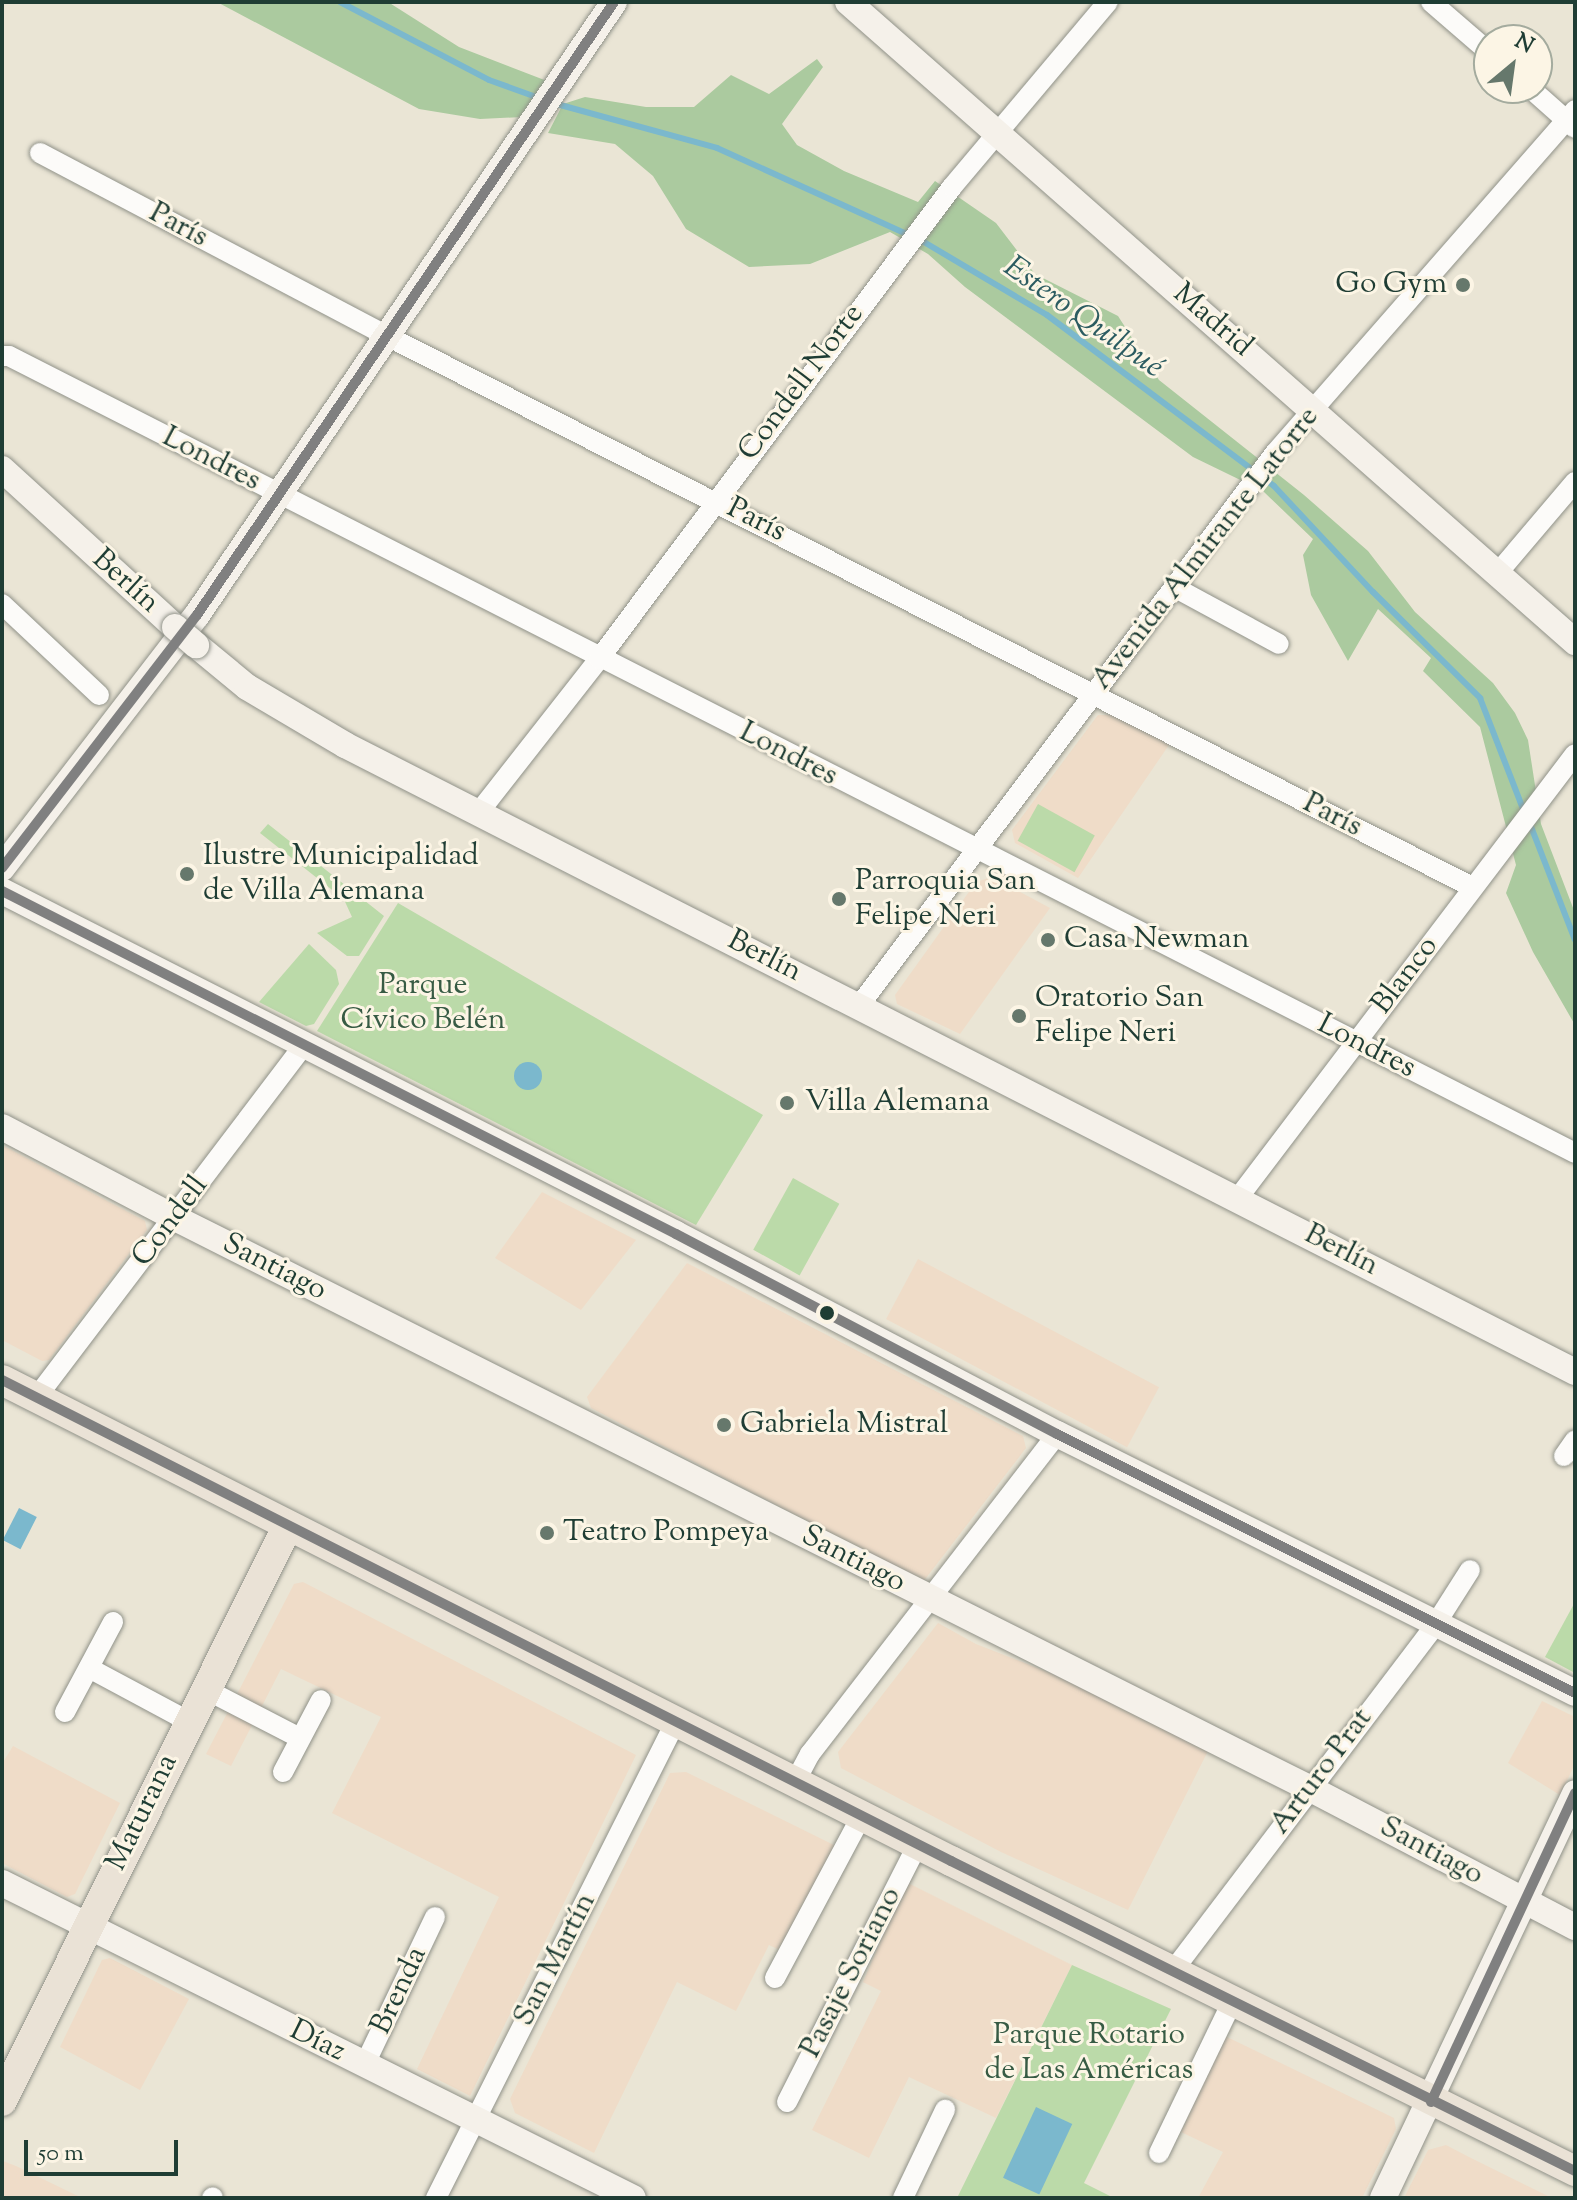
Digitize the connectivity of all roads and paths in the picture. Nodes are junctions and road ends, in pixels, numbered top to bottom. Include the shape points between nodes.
1 (614, 2) edge
2 (848, 2) edge
3 (1108, 2) edge
4 (1431, 2) edge
5 (1473, 38) edge
6 (1552, 104) edge
7 (1572, 119) edge
8 (996, 133) junction
9 (40, 153) dead end
10 (389, 337) junction
11 (2, 356) edge
12 (1312, 409) junction
13 (2, 469) edge
14 (1575, 482) edge
15 (280, 495) junction
16 (714, 500) junction
17 (1496, 575) junction
18 (1174, 587) junction
19 (2, 604) edge
20 (1575, 642) edge
21 (1279, 644) dead end
22 (599, 659) junction
23 (99, 695) dead end
24 (1094, 695) junction
25 (1575, 754) edge
26 (479, 812) junction
27 (977, 850) junction
28 (2, 868) edge
29 (1472, 887) junction
30 (2, 891) edge
31 (859, 1006) junction
32 (1356, 1042) junction
33 (304, 1045) junction
34 (2, 1127) edge
35 (1575, 1153) edge
36 (1238, 1198) junction
37 (175, 1218) junction
38 (1575, 1372) edge
39 (2, 1380) edge
40 (36, 1398) junction
41 (1057, 1434) junction
42 (287, 1527) junction
43 (1470, 1570) dead end
44 (931, 1600) junction
45 (113, 1622) dead end
46 (1435, 1625) junction
47 (89, 1668) junction
48 (205, 1689) junction
49 (1575, 1693) edge
50 (321, 1700) dead end
51 (65, 1712) dead end
52 (188, 1721) junction
53 (676, 1721) junction
54 (300, 1738) junction
55 (283, 1772) dead end
56 (795, 1782) junction
57 (1309, 1788) junction
58 (1575, 1793) edge
59 (862, 1815) junction
60 (918, 1844) junction
61 (2, 1883) edge
62 (1525, 1902) junction
63 (435, 1917) dead end
64 (1575, 1927) edge
65 (87, 1928) junction
66 (1172, 1972) junction
67 (775, 1978) dead end
68 (1232, 2002) junction
69 (364, 2066) junction
70 (2, 2101) edge
71 (787, 2102) dead end
72 (1431, 2102) junction
73 (945, 2110) dead end
74 (476, 2119) junction
75 (1159, 2153) dead end
76 (1575, 2171) edge
77 (436, 2198) edge
78 (633, 2198) edge
79 (903, 2198) edge
80 (1383, 2198) edge

1 - 10 street
2 - 8 street, Madrid
3 - 8 street, Condell Norte
4 - 5 street
6 - 7 street
7 - 12 street, Avenida Almirante Latorre
8 - 12 street, Madrid
8 - 16 street, Condell Norte
9 - 10 street, París
10 - 15 street
10 - 16 street, París
11 - 15 street, Londres
12 - 17 street, Madrid
12 - 18 street, Avenida Almirante Latorre
13 - 26 street, Berlín, bridge via 247,687 345,745
14 - 17 street
15 - 22 street, Londres
15 - 28 street via 197,615
16 - 22 street, Condell Norte
16 - 24 street, París
17 - 20 street, Madrid
18 - 21 street
18 - 24 street, Avenida Almirante Latorre
19 - 23 street
22 - 26 street, Condell Norte
22 - 27 street, Londres
24 - 27 street, Avenida Almirante Latorre
24 - 29 street, París
25 - 29 street, Blanco
26 - 31 street, Berlín
27 - 31 street, Avenida Almirante Latorre
27 - 32 street, Londres
29 - 32 street, Blanco
30 - 33 street
31 - 36 street, Berlín
32 - 35 street, Londres
32 - 36 street, Blanco
33 - 37 street, Condell
33 - 41 street
34 - 37 street, Santiago
36 - 38 street, Berlín
37 - 40 street, Condell
37 - 44 street, Santiago
39 - 40 main road
40 - 42 main road
41 - 44 street
41 - 46 street
42 - 48 main road, Maturana
42 - 53 main road
43 - 46 street, Arturo Prat
44 - 56 street via 810,1754
44 - 57 street, Santiago
45 - 47 street
46 - 49 street
46 - 57 street, Arturo Prat
47 - 51 street
47 - 52 street
48 - 52 main road, Maturana
48 - 54 street
50 - 54 street
52 - 65 main road, Maturana
53 - 56 main road
53 - 74 street, San Martín
54 - 55 street
56 - 59 main road
57 - 62 street, Santiago
57 - 66 street, Arturo Prat
58 - 62 street
59 - 60 main road
59 - 67 street
60 - 66 main road
60 - 71 street, Pasaje Soriano
61 - 65 street, Díaz
62 - 64 street, Santiago
62 - 72 street
63 - 69 street, Brenda
65 - 69 street, Díaz
65 - 70 main road, Maturana
66 - 68 main road
68 - 72 main road
68 - 75 street
69 - 74 street, Díaz
72 - 76 main road
72 - 80 street
73 - 79 street
74 - 77 street, San Martín
74 - 78 street, Díaz

